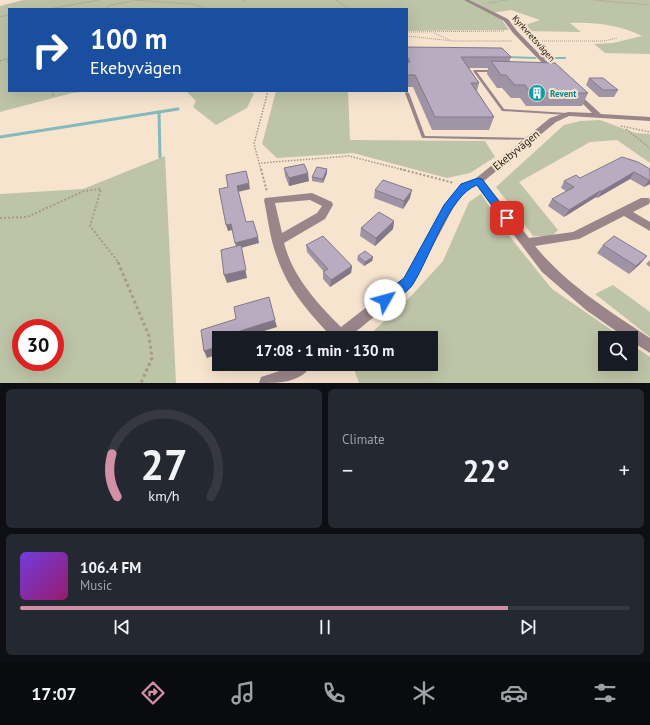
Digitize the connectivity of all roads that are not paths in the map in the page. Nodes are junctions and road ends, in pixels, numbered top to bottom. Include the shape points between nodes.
1 (466, 0) edge
2 (501, 71) edge
3 (552, 72) edge
4 (568, 86) edge
5 (407, 93) dead end
6 (568, 114) junction
7 (598, 115) junction
8 (650, 119) edge
9 (530, 138) junction
10 (478, 181) junction
11 (645, 201) dead end
12 (625, 212) junction
13 (650, 226) edge
14 (278, 240) junction
15 (525, 243) junction
16 (333, 331) edge
17 (346, 331) edge
18 (650, 346) edge
19 (296, 371) edge
20 (268, 383) edge

1 - 3 street, Kyrkvretsvägen via 506,20
2 - 6 lane via 475,71 503,110
4 - 7 street
5 - 9 lane via 423,137
6 - 7 street, Ekebyvägen
6 - 9 street, Ekebyvägen via 553,120
7 - 8 street, Ekebyvägen
9 - 10 street, Ekebyvägen
10 - 15 street
10 - 17 street, Ekebyvägen via 464,186 448,208 408,282
11 - 12 street
12 - 13 street
12 - 15 street via 575,236
14 - 14 street via 269,200 312,196 328,205 321,216
14 - 16 street via 289,273 308,302
15 - 18 street via 546,268 591,306
19 - 20 street

